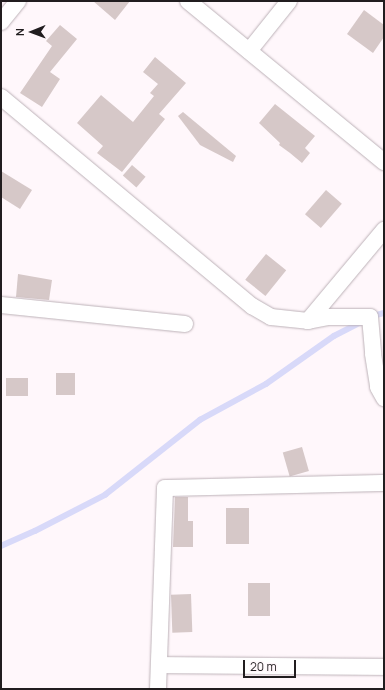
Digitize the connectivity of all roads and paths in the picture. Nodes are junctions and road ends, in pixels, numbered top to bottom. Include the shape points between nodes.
1 (18, 1) edge
2 (188, 1) edge
3 (289, 1) edge
4 (1, 22) edge
5 (249, 51) junction
6 (1, 97) edge
7 (384, 162) edge
8 (384, 230) edge
9 (1, 305) edge
10 (308, 321) junction
11 (185, 324) dead end
12 (384, 398) edge
13 (384, 483) edge
14 (159, 664) junction
15 (384, 667) edge
16 (158, 689) edge

1 - 4 street
2 - 5 street
3 - 5 street
5 - 7 street
6 - 10 street via 252,306 271,318
8 - 10 street
9 - 11 street
10 - 12 street via 329,317 370,317 377,381
13 - 14 street via 165,488
14 - 15 street
14 - 16 street

